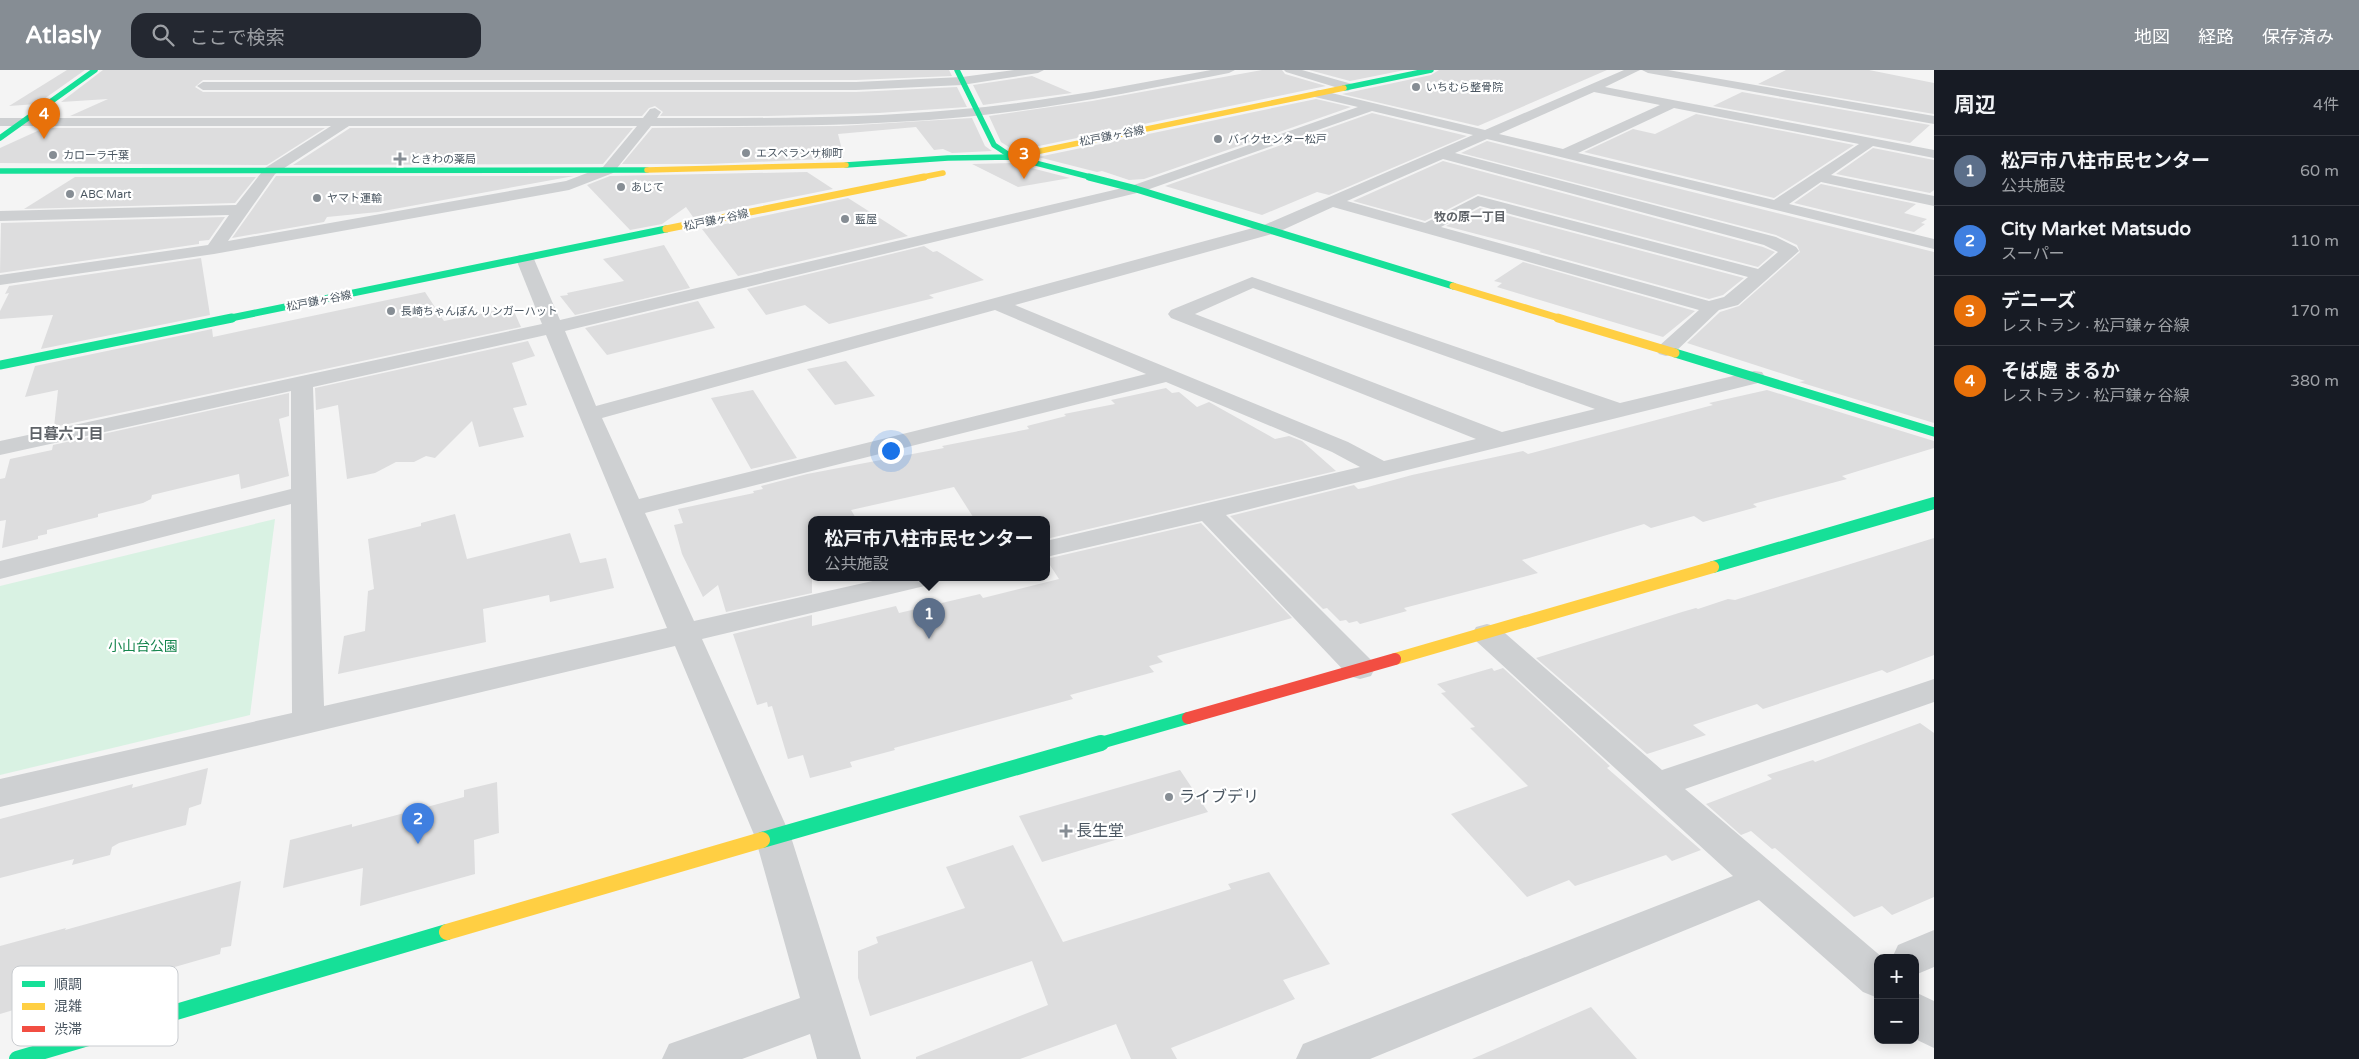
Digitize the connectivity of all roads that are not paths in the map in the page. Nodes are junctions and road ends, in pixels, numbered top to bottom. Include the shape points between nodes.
1 (95, 70) edge
2 (427, 70) edge
3 (690, 70) edge
4 (1038, 70) edge
5 (1229, 70) edge
6 (1290, 70) edge
7 (1431, 70) edge
8 (1634, 70) edge
9 (1648, 70) edge
10 (213, 75) dead end
11 (960, 75) edge
12 (402, 86) junction
13 (676, 86) junction
14 (1349, 87) junction
15 (1592, 88) junction
16 (1319, 94) junction
17 (1672, 104) junction
18 (1371, 107) junction
19 (178, 110) dead end
20 (976, 112) junction
21 (1934, 120) edge
22 (0, 122) edge
23 (23, 122) junction
24 (166, 122) junction
25 (346, 122) junction
26 (647, 122) junction
27 (1486, 134) junction
28 (0, 138) edge
29 (1870, 142) junction
30 (1854, 152) junction
31 (1442, 154) junction
32 (1565, 154) junction
33 (1934, 154) edge
34 (1012, 157) junction
35 (1934, 168) edge
36 (270, 170) junction
37 (608, 170) junction
38 (0, 171) edge
39 (1819, 177) junction
40 (1136, 188) junction
41 (1332, 202) junction
42 (1934, 202) edge
43 (1776, 206) junction
44 (242, 210) junction
45 (0, 216) edge
46 (1427, 228) junction
47 (1270, 229) junction
48 (1934, 244) edge
49 (214, 249) junction
50 (525, 259) junction
51 (1760, 275) junction
52 (3, 282) edge
53 (997, 304) junction
54 (1708, 307) junction
55 (553, 328) junction
56 (1666, 350) junction
57 (0, 365) edge
58 (1168, 375) junction
59 (1754, 377) junction
60 (302, 383) junction
61 (1621, 411) junction
62 (589, 415) junction
63 (1934, 432) edge
64 (1500, 440) junction
65 (0, 448) edge
66 (1381, 469) junction
67 (305, 493) junction
68 (1934, 503) edge
69 (631, 509) junction
70 (1208, 512) junction
71 (1050, 548) edge
72 (0, 570) edge
73 (910, 581) edge
74 (684, 633) junction
75 (1486, 634) junction
76 (1360, 668) junction
77 (1934, 690) edge
78 (308, 722) junction
79 (1657, 785) junction
80 (0, 793) edge
81 (773, 837) junction
82 (1764, 881) junction
83 (1934, 948) edge
84 (1919, 955) edge
85 (1874, 973) edge
86 (825, 1009) junction
87 (178, 1012) edge
88 (1919, 1015) edge
89 (1934, 1028) edge
90 (61, 1046) edge
91 (17, 1059) edge
92 (684, 1059) edge
93 (839, 1059) edge
94 (1318, 1059) edge

1 - 23 street
2 - 12 street
3 - 13 street
4 - 11 street
5 - 20 street via 1068,100
6 - 14 street
7 - 14 street, 松戸鎌ヶ谷線
8 - 15 street
9 - 21 street
10 - 12 street via 200,89
11 - 13 street via 856,86
11 - 20 street
12 - 13 street
12 - 25 street
13 - 26 street
14 - 16 street, 松戸鎌ヶ谷線
15 - 17 street
15 - 27 street
16 - 18 street
16 - 34 street, 松戸鎌ヶ谷線
17 - 29 street
17 - 32 street
18 - 27 street
18 - 40 street
19 - 24 street
20 - 26 street via 818,122
20 - 34 street via 994,145
22 - 23 street
23 - 24 street
23 - 28 street
24 - 25 street
25 - 26 street
25 - 36 street
26 - 37 street
27 - 31 street
27 - 32 street
29 - 30 street
29 - 33 street
30 - 35 street
30 - 39 street
31 - 41 street
31 - 51 street via 1770,241 1790,251
32 - 43 street
34 - 37 street via 763,169
34 - 40 street
34 - 50 street, 松戸鎌ヶ谷線
36 - 37 street
36 - 38 street
36 - 44 street
37 - 49 street via 568,185
39 - 42 street
39 - 43 street
40 - 47 street
40 - 55 street
41 - 46 street
41 - 47 street
43 - 48 street
44 - 45 street
44 - 49 street
46 - 51 street via 1478,202
46 - 54 street
47 - 53 street
47 - 56 street
49 - 52 street
50 - 55 street
50 - 57 street, 松戸鎌ヶ谷線
51 - 54 street via 1731,301
53 - 58 street
53 - 62 street
54 - 56 street via 1709,311
55 - 60 street
55 - 62 street
56 - 59 street
58 - 66 street via 1340,447
58 - 69 street
59 - 61 street
59 - 63 street
60 - 65 street
60 - 67 street
61 - 64 street
61 - 64 street via 1252,282 1178,314
62 - 69 street
64 - 66 street
66 - 70 street
67 - 72 street
67 - 78 street
68 - 75 street
69 - 74 street
70 - 71 street
70 - 76 street
73 - 74 street
74 - 78 street
74 - 81 street
75 - 76 street
75 - 79 street
76 - 81 street
77 - 79 street
78 - 80 street
79 - 82 street
81 - 86 street
81 - 87 street
82 - 85 street
82 - 94 street
83 - 84 street
86 - 92 street
86 - 93 street
88 - 89 street
90 - 91 street

